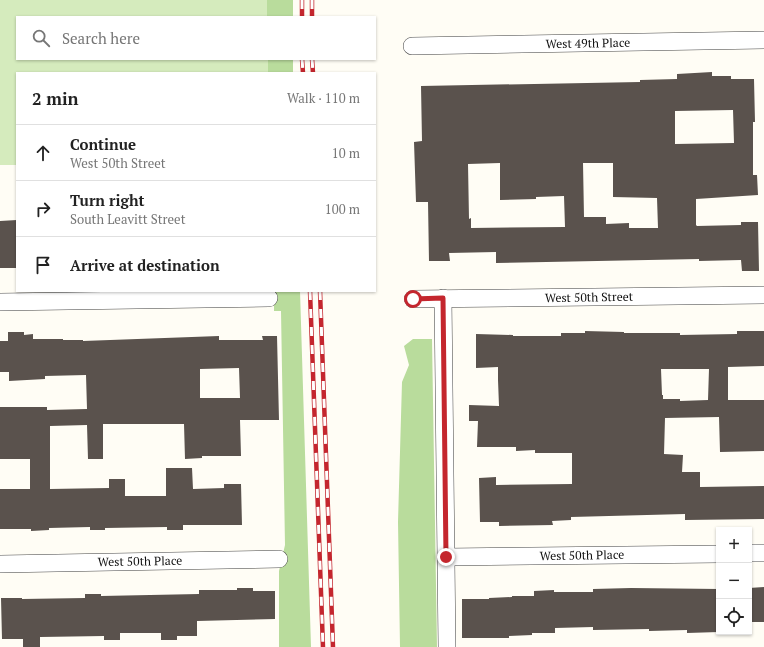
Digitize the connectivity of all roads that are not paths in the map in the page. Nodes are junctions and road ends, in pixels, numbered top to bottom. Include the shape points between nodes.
1 (764, 40) edge
2 (412, 46) dead end
3 (764, 295) edge
4 (269, 298) dead end
5 (443, 298) junction
6 (413, 299) dead end
7 (0, 302) edge
8 (752, 553) edge
9 (764, 553) edge
10 (716, 554) edge
11 (446, 557) junction
12 (279, 559) dead end
13 (0, 564) edge
14 (447, 647) edge

1 - 2 street, West 49th Place
3 - 5 street, West 50th Street
4 - 7 street
5 - 6 street, West 50th Street
5 - 11 street
8 - 9 street
10 - 11 street, West 50th Place
11 - 14 street
12 - 13 street, West 50th Place

